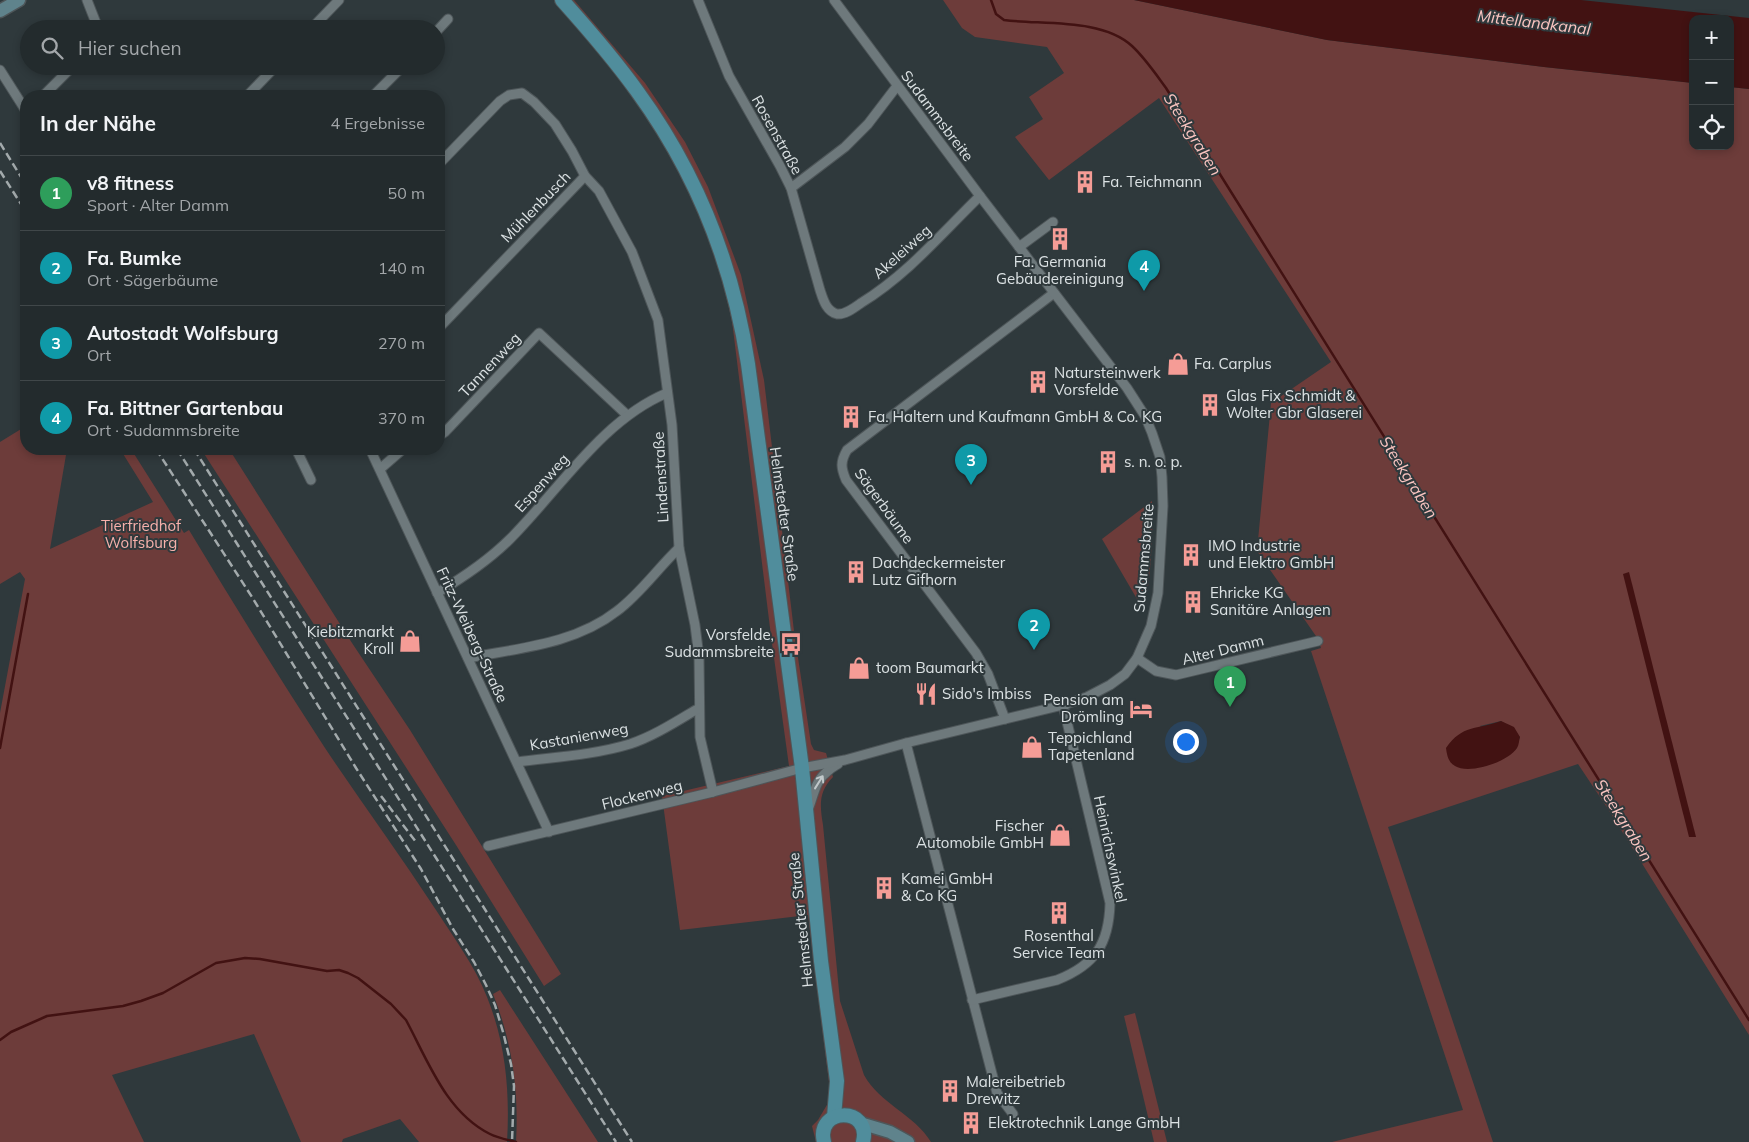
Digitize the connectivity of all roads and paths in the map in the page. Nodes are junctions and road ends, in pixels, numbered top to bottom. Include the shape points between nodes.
1 (19, 0) edge
2 (86, 0) edge
3 (339, 0) edge
4 (562, 0) edge
5 (698, 0) edge
6 (834, 0) edge
7 (0, 11) edge
8 (448, 19) dead end
9 (95, 20) edge
10 (320, 20) edge
11 (445, 22) edge
12 (0, 70) edge
13 (64, 75) edge
14 (267, 75) edge
15 (394, 75) edge
16 (898, 86) junction
17 (49, 90) edge
18 (253, 90) edge
19 (379, 90) edge
20 (20, 102) edge
21 (445, 158) edge
22 (585, 176) junction
23 (791, 188) junction
24 (980, 196) junction
25 (1053, 222) dead end
26 (1020, 247) junction
27 (1054, 293) junction
28 (834, 313) joint
29 (445, 322) edge
30 (667, 393) junction
31 (627, 415) junction
32 (445, 432) edge
33 (299, 455) edge
34 (373, 455) edge
35 (396, 455) edge
36 (380, 469) junction
37 (311, 480) dead end
38 (678, 548) junction
39 (437, 593) junction
40 (1318, 641) dead end
41 (468, 658) junction
42 (1137, 658) junction
43 (1063, 704) junction
44 (698, 708) junction
45 (1005, 719) junction
46 (906, 742) junction
47 (845, 760) junction
48 (516, 762) junction
49 (802, 768) junction
50 (713, 792) junction
51 (807, 813) junction
52 (549, 832) junction
53 (488, 846) dead end
54 (972, 1000) junction
55 (837, 1081) junction
56 (1014, 1114) dead end
57 (834, 1117) junction
58 (856, 1120) junction
59 (890, 1132) junction
60 (824, 1142) edge
61 (863, 1142) edge
62 (908, 1142) edge

1 - 7 main road
2 - 9 street
3 - 10 street
4 - 49 main road, Helmstedter Straße via 626,75 669,139 699,196 725,262 744,339
5 - 23 street, Rosenstraße via 729,76
6 - 16 street, Sudammsbreite
8 - 11 street
12 - 20 street
13 - 17 street
14 - 18 street
15 - 19 street
16 - 23 street via 845,147
16 - 24 street, Sudammsbreite
21 - 22 street, Mühlenbusch via 500,101 508,95 522,93 555,124
22 - 29 street, Mühlenbusch
22 - 30 street, Lindenstraße via 599,191 616,220 646,285 658,320
23 - 28 street, Rosenstraße via 820,290
24 - 26 street, Sudammsbreite
24 - 28 street, Akeleiweg via 925,253 889,284 849,311
25 - 26 street
26 - 27 street, Sudammsbreite
27 - 42 street, Sudammsbreite via 1127,388 1145,416 1160,457 1163,506 1158,593 1151,626
27 - 45 street, Sägerbäume via 854,444 842,458 841,468 846,480 976,653 988,674
30 - 31 street, Espenweg
30 - 38 street, Lindenstraße via 672,425
31 - 32 street, Tannenweg via 539,333
31 - 39 street, Espenweg via 492,557
33 - 37 street
34 - 36 street, Fritz-Weiberg-Straße
35 - 36 street
36 - 39 street, Fritz-Weiberg-Straße
38 - 41 street via 617,611 594,625 558,640
38 - 44 street, Lindenstraße via 695,625 699,657
39 - 41 street, Fritz-Weiberg-Straße
40 - 42 street, Alter Damm via 1176,675 1156,671
41 - 48 street, Fritz-Weiberg-Straße
42 - 43 street, Sudammsbreite via 1125,674 1110,685 1087,697
43 - 45 street, Sudammsbreite
43 - 54 street, Heinrichswinkel via 1110,903 1106,934 1091,960 1070,975
44 - 48 street, Kastanienweg via 630,744
44 - 50 street, Lindenstraße via 700,737
45 - 46 street, Sudammsbreite
46 - 47 street, Sudammsbreite
46 - 54 street
47 - 49 street, Sudammsbreite
51 -> 47 street, Sudammsbreite via 817,782 828,770
48 - 52 street, Fritz-Weiberg-Straße
49 - 50 street, Flockenweg
49 - 51 main road, Helmstedter Straße
50 - 52 street, Flockenweg
51 - 55 main road, Helmstedter Straße via 821,961
52 - 53 street, Flockenweg
54 - 56 street via 996,1093
55 - 57 main road, Helmstedter Straße
55 - 58 main road, Helmstedter Straße via 844,1102
57 - 58 main road via 846,1115
57 - 60 main road via 826,1126
58 - 59 main road
58 - 61 main road, Helmstedter Straße via 864,1132
59 - 61 main road
59 - 62 main road

